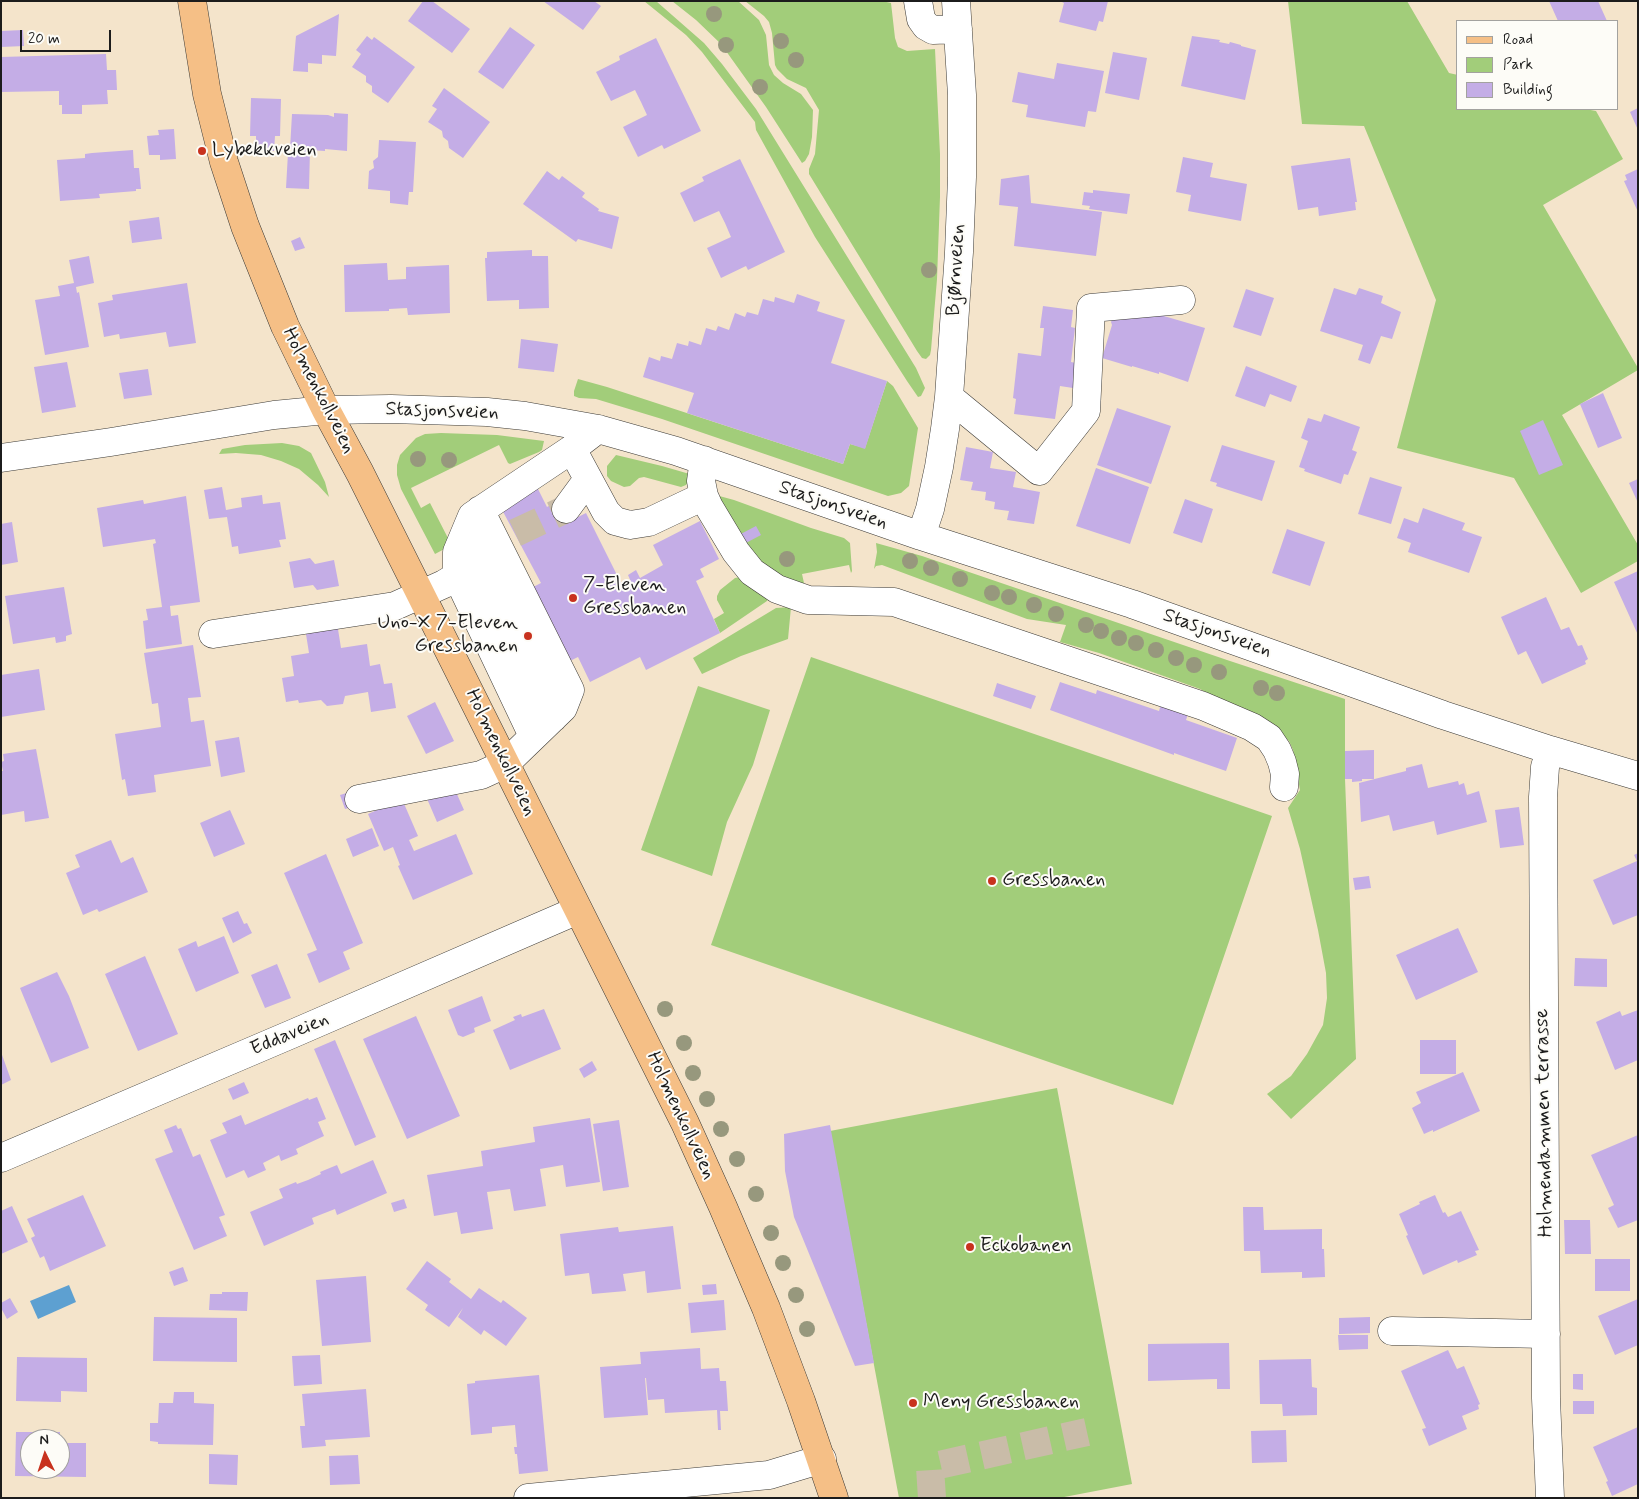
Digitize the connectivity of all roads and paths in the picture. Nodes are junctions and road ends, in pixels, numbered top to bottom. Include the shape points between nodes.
1 (192, 1) edge
2 (918, 1) edge
3 (956, 1) edge
4 (958, 30) junction
5 (1181, 300) dead end
6 (949, 397) junction
7 (326, 410) junction
8 (598, 429) junction
9 (572, 449) junction
10 (1, 458) edge
11 (704, 460) junction
12 (588, 479) junction
13 (704, 496) junction
14 (566, 509) tunnel mouth
15 (480, 510) junction
16 (921, 536) junction
17 (479, 550) junction
18 (420, 595) junction
19 (213, 634) dead end
20 (543, 727) junction
21 (1550, 750) junction
22 (505, 764) junction
23 (1638, 776) edge
24 (1284, 787) dead end
25 (359, 799) dead end
26 (578, 910) junction
27 (1, 1158) edge
28 (1392, 1331) dead end
29 (1546, 1334) junction
30 (822, 1459) junction
31 (528, 1498) edge
32 (834, 1498) edge
33 (1550, 1498) edge

1 - 7 main road, Holmenkollveien via 207,94 234,194 285,326
2 - 4 street via 921,19 926,26 933,30
3 - 4 street, Bjørnveien
4 - 6 street, Bjørnveien via 962,177
5 - 6 street via 1091,308 1086,411 1039,471
6 - 16 street, Bjørnveien via 939,467
7 - 8 street, Stasjonsveien via 487,412
7 - 10 street, Stasjonsveien via 274,415
7 - 18 main road, Holmenkollveien
8 - 9 street
8 - 11 street, Stasjonsveien
9 - 12 street
9 - 15 street
11 - 13 street via 701,481
11 - 16 street, Stasjonsveien
12 - 13 street via 606,512 616,521 630,525 649,522
12 - 14 street
13 - 24 street via 736,552 752,572 777,589 808,600 894,602 1203,706 1269,738 1282,762
15 - 17 street
15 - 17 street via 472,516
16 - 21 street, Stasjonsveien via 1132,604
17 - 18 street
17 - 20 street
17 - 20 street via 570,690 563,708
18 - 19 street via 395,606
18 - 22 main road, Holmenkollveien
20 - 22 street
21 - 23 street, Stasjonsveien
21 - 29 street, Holmendammen terrasse via 1543,797
22 - 25 street via 481,775
22 - 26 main road, Holmenkollveien
26 - 27 street, Eddaveien
26 - 30 main road, Holmenkollveien via 723,1207 772,1324
28 - 29 street
29 - 33 street, Holmendammen terrasse
30 - 31 street via 769,1476
30 - 32 main road, Holmenkollveien

